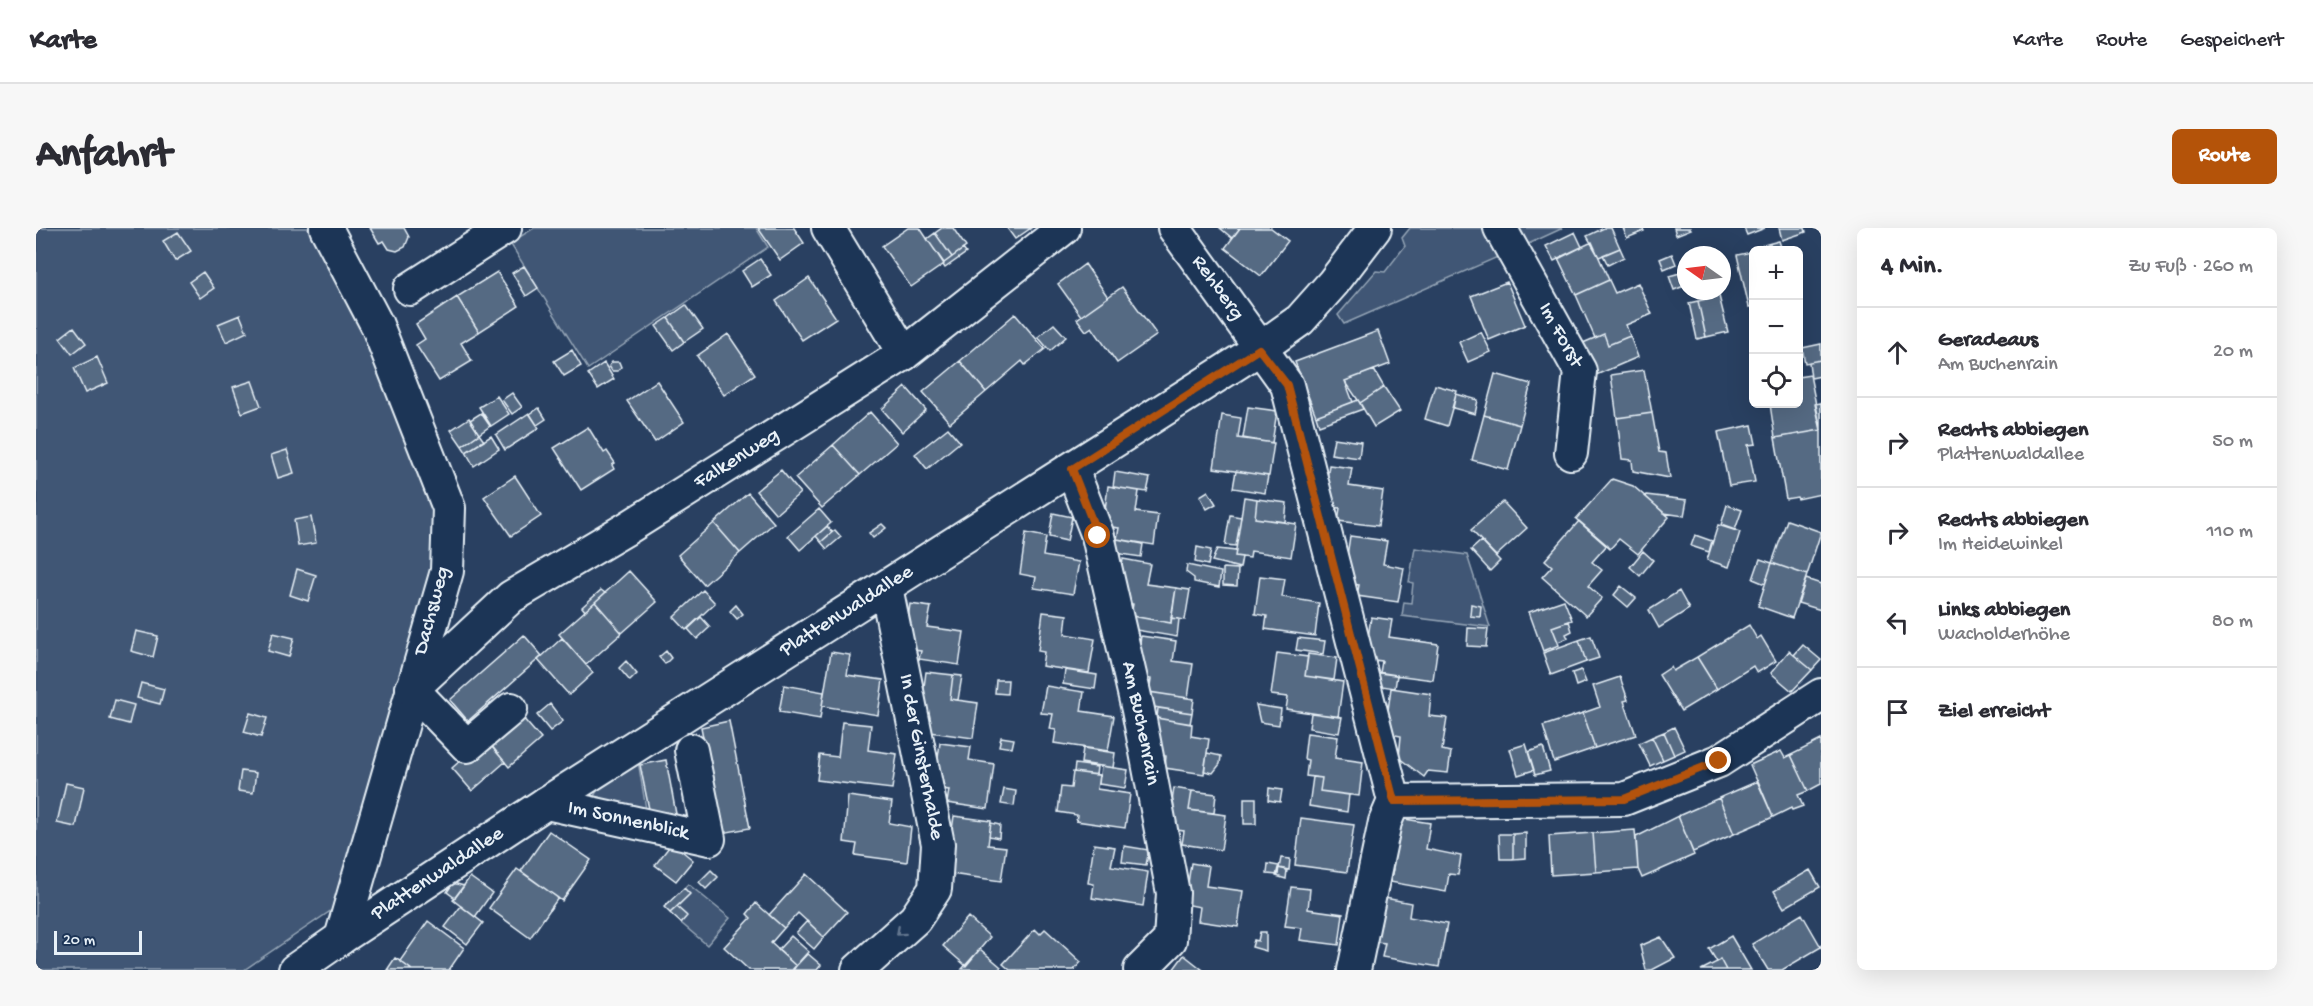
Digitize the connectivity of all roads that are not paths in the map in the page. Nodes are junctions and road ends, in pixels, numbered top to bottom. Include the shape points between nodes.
1 (326, 228) edge
2 (505, 228) edge
3 (828, 228) edge
4 (1064, 228) edge
5 (1174, 228) edge
6 (1375, 228) edge
7 (1500, 228) edge
8 (410, 289) dead end
9 (1259, 349) junction
10 (904, 354) junction
11 (1571, 453) dead end
12 (1072, 469) junction
13 (886, 587) junction
14 (412, 689) junction
15 (1821, 695) edge
16 (511, 709) dead end
17 (691, 750) dead end
18 (1394, 801) junction
19 (546, 803) junction
20 (341, 938) junction
21 (295, 970) edge
22 (858, 970) edge
23 (1140, 970) edge
24 (1354, 970) edge

1 - 14 street, Dachsweg via 377,325 449,508 447,571
2 - 8 street
3 - 10 street
4 - 10 street, Falkenweg
5 - 9 street, Rehberg
6 - 9 street, Plattenwaldallee via 1300,320
7 - 11 street, Im Forst via 1580,371
9 - 12 street, Plattenwaldallee
9 - 18 street, Rehberg via 1287,385
10 - 14 street, Falkenweg via 511,597
12 - 13 street, Plattenwaldallee
12 - 23 street, Am Buchenrain via 1098,536 1138,710 1173,892 1170,940
13 - 19 street, Plattenwaldallee
13 -> 22 street, In der Ginsterhalde via 938,844 935,889 915,919
14 - 16 street via 467,746
14 - 20 street, Dachsweg
15 - 18 street via 1719,761 1624,799
17 - 19 street, Im Sonnenblick via 709,840
18 - 24 street via 1385,822
19 - 20 street, Plattenwaldallee
20 - 21 street, Plattenwaldallee

